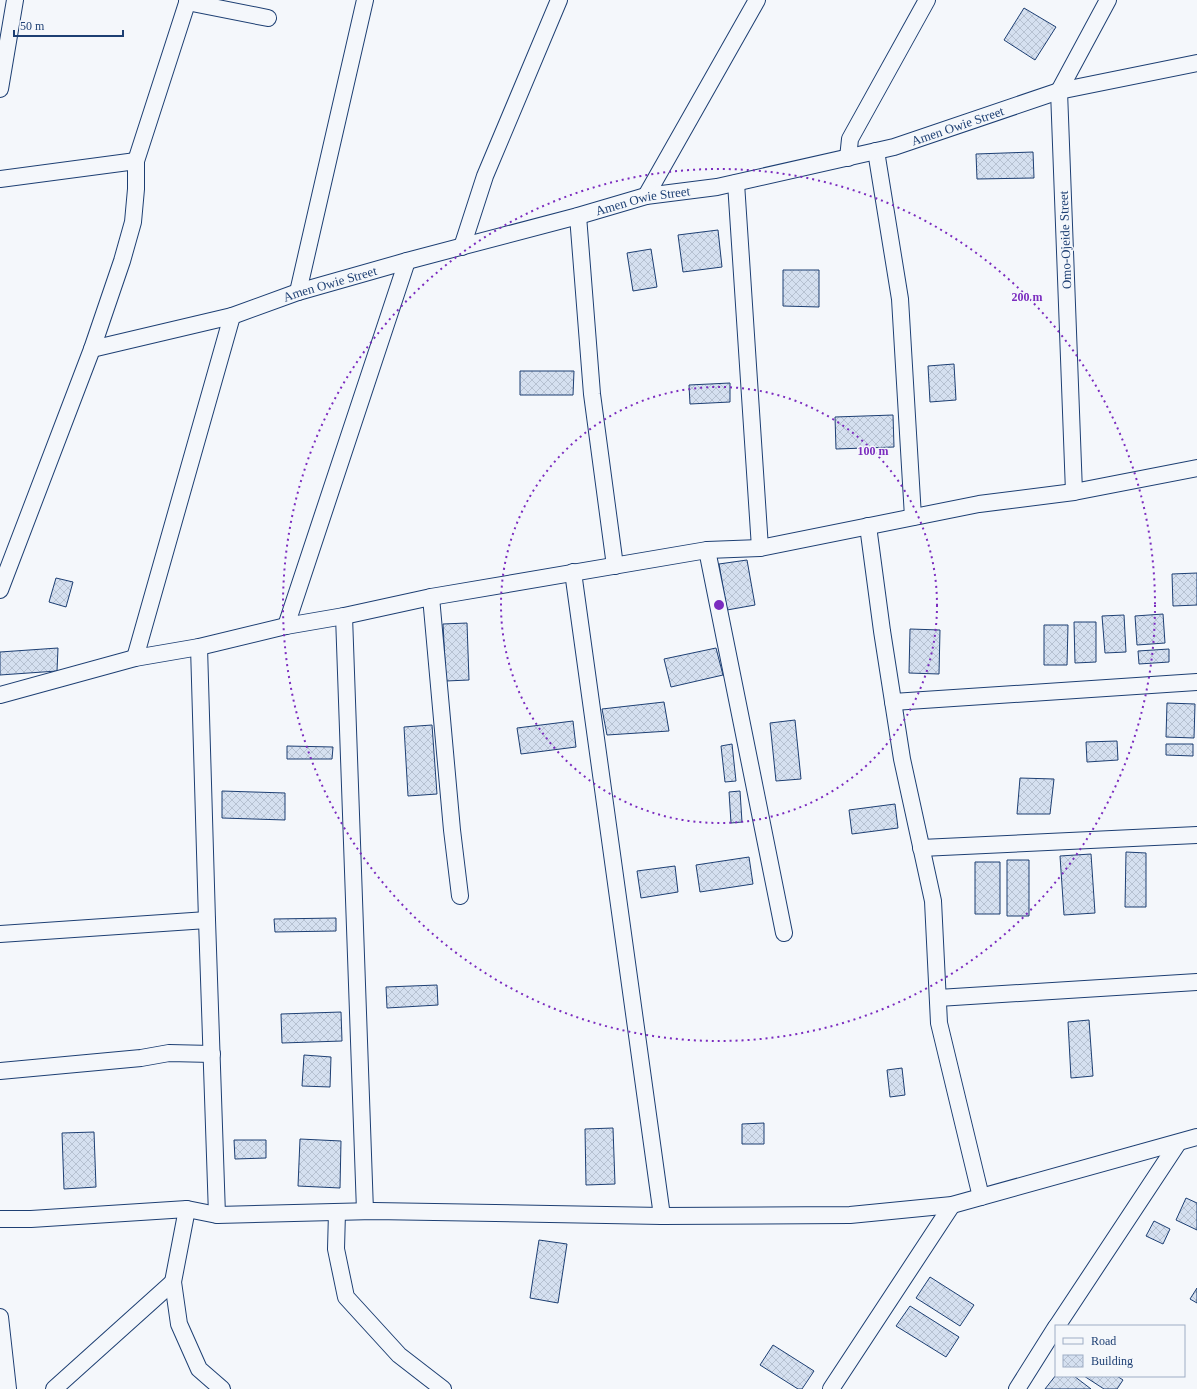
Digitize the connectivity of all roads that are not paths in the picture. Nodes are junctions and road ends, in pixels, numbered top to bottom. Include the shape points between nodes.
1 (15, 0) edge
2 (365, 0) edge
3 (559, 0) edge
4 (757, 0) edge
5 (927, 0) edge
6 (1108, 0) edge
7 (187, 1) edge
8 (268, 18) dead end
9 (1197, 63) edge
10 (0, 89) edge
11 (1059, 91) junction
12 (876, 151) junction
13 (848, 158) junction
14 (136, 161) junction
15 (0, 179) edge
16 (736, 183) junction
17 (646, 196) junction
18 (578, 216) junction
19 (462, 247) junction
20 (407, 261) junction
21 (298, 292) junction
22 (232, 316) junction
23 (92, 349) junction
24 (1197, 468) edge
25 (1074, 492) junction
26 (913, 517) junction
27 (868, 526) junction
28 (760, 548) junction
29 (707, 550) junction
30 (615, 566) junction
31 (573, 572) junction
32 (0, 590) edge
33 (430, 597) junction
34 (344, 616) junction
35 (286, 626) junction
36 (200, 647) junction
37 (135, 658) junction
38 (1197, 682) edge
39 (0, 695) edge
40 (893, 702) junction
41 (1197, 835) edge
42 (922, 848) junction
43 (460, 896) dead end
44 (207, 920) junction
45 (784, 933) dead end
46 (0, 934) edge
47 (1197, 982) edge
48 (938, 998) junction
49 (212, 1054) junction
50 (0, 1071) edge
51 (1197, 1137) edge
52 (1178, 1142) junction
53 (981, 1197) junction
54 (952, 1205) junction
55 (187, 1209) junction
56 (365, 1211) junction
57 (337, 1212) junction
58 (217, 1215) junction
59 (662, 1216) junction
60 (0, 1219) edge
61 (173, 1282) junction
62 (0, 1317) edge
63 (1057, 1325) edge
64 (1055, 1328) edge
65 (8, 1389) edge
66 (54, 1389) edge
67 (222, 1389) edge
68 (443, 1389) edge
69 (831, 1389) edge
70 (1017, 1389) edge

1 - 10 street
2 - 21 street
3 - 19 street via 485,176
4 - 17 street
5 - 13 street via 850,139
6 - 11 street
7 - 8 street
7 - 14 street
9 - 11 street, Amen Owie Street
11 - 12 street, Amen Owie Street
11 - 25 street, Omo-Ojeide Street
12 - 13 street, Amen Owie Street
12 - 26 street via 900,299
13 - 16 street, Amen Owie Street
14 - 15 street
14 - 23 street via 133,222
16 - 17 street, Amen Owie Street
16 - 28 street
17 - 18 street, Amen Owie Street
18 - 19 street, Amen Owie Street
18 - 30 street via 592,394
19 - 20 street, Amen Owie Street
20 - 21 street, Amen Owie Street
20 - 35 street
21 - 22 street, Amen Owie Street
22 - 23 street, Amen Owie Street
22 - 37 street
23 - 32 street
24 - 25 street
25 - 26 street via 979,504
26 - 27 street
27 - 28 street
27 - 40 street
28 - 29 street
29 - 30 street
29 - 45 street
30 - 31 street
31 - 33 street
31 - 59 street
33 - 34 street
33 - 43 street
34 - 35 street
34 - 56 street
35 - 36 street
36 - 37 street
36 - 44 street
37 - 39 street
38 - 40 street
40 - 42 street via 902,759
41 - 42 street
42 - 48 street via 933,901
44 - 46 street
44 - 49 street
47 - 48 street
48 - 53 street via 939,1023
49 - 50 street via 170,1053
49 - 58 street
51 - 52 street
52 - 53 street
52 - 63 street
53 - 54 street
54 - 59 street via 850,1215
54 - 69 street
55 - 58 street
55 - 60 street
55 - 61 street
56 - 57 street
56 - 59 street
57 - 58 street
57 - 68 street via 336,1249 346,1297 399,1355
61 - 66 street
61 - 67 street via 179,1324 199,1369
62 - 65 street
64 - 70 street

